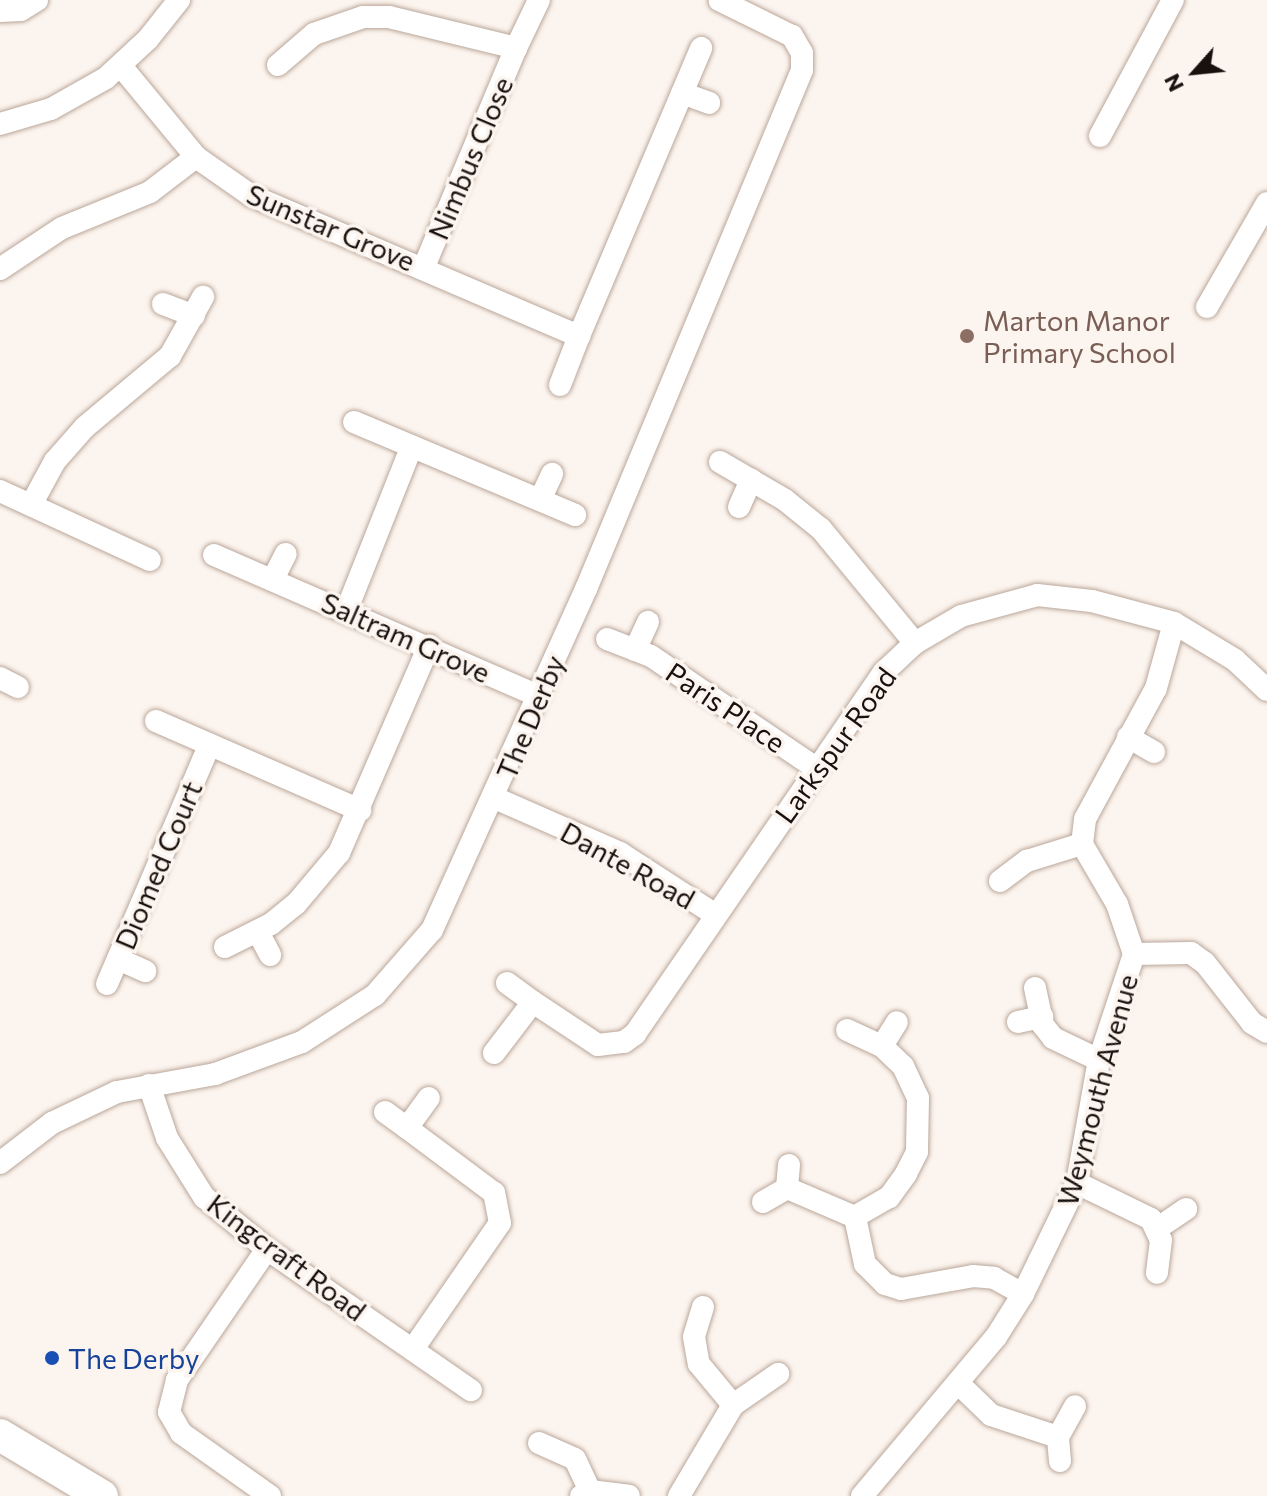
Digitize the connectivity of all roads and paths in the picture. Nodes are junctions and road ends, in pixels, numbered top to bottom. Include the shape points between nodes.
1 (37, 0) edge
2 (539, 0) edge
3 (719, 0) edge
4 (1173, 0) edge
5 (175, 1) edge
6 (0, 11) edge
7 (516, 48) junction
8 (701, 48) dead end
9 (278, 65) dead end
10 (121, 66) junction
11 (682, 93) junction
12 (709, 103) dead end
13 (0, 124) edge
14 (1100, 136) dead end
15 (196, 157) junction
16 (1267, 203) edge
17 (424, 267) junction
18 (0, 269) edge
19 (163, 304) dead end
20 (1207, 307) dead end
21 (579, 336) junction
22 (560, 385) dead end
23 (354, 422) dead end
24 (412, 446) junction
25 (720, 462) dead end
26 (552, 474) dead end
27 (751, 480) junction
28 (0, 491) edge
29 (540, 500) junction
30 (31, 505) junction
31 (739, 507) dead end
32 (575, 515) dead end
33 (286, 554) dead end
34 (214, 555) dead end
35 (150, 560) dead end
36 (273, 579) junction
37 (347, 609) junction
38 (648, 622) dead end
39 (1174, 623) junction
40 (607, 639) dead end
41 (915, 643) junction
42 (429, 646) junction
43 (635, 650) junction
44 (1267, 690) edge
45 (539, 696) junction
46 (156, 721) dead end
47 (1128, 737) junction
48 (209, 746) junction
49 (1154, 752) dead end
50 (816, 768) junction
51 (495, 798) junction
52 (360, 810) junction
53 (1082, 844) junction
54 (1000, 881) dead end
55 (716, 915) junction
56 (258, 932) junction
57 (225, 947) dead end
58 (1134, 954) junction
59 (270, 955) dead end
60 (118, 959) junction
61 (145, 971) dead end
62 (507, 983) dead end
63 (107, 984) dead end
64 (1035, 988) dead end
65 (533, 1002) junction
66 (1042, 1017) junction
67 (897, 1022) dead end
68 (1018, 1022) dead end
69 (847, 1030) dead end
70 (1267, 1032) edge
71 (882, 1046) junction
72 (494, 1053) dead end
73 (1099, 1060) junction
74 (149, 1085) junction
75 (429, 1098) dead end
76 (385, 1112) dead end
77 (407, 1128) junction
78 (0, 1163) edge
79 (789, 1165) dead end
80 (1077, 1183) junction
81 (787, 1188) junction
82 (763, 1202) dead end
83 (1186, 1209) dead end
84 (855, 1217) junction
85 (1158, 1228) junction
86 (267, 1249) junction
87 (1157, 1273) dead end
88 (1023, 1294) junction
89 (703, 1307) dead end
90 (413, 1349) junction
91 (778, 1374) dead end
92 (958, 1383) junction
93 (471, 1390) dead end
94 (733, 1405) junction
95 (1075, 1406) dead end
96 (0, 1435) edge
97 (1058, 1437) junction
98 (539, 1443) dead end
99 (1060, 1461) dead end
100 (585, 1494) edge
101 (102, 1496) edge
102 (270, 1496) edge
103 (629, 1496) edge
104 (679, 1496) edge
105 (862, 1496) edge

1 - 6 street via 21,10
2 - 7 street, Nimbus Close
3 - 45 street, The Derby via 792,36 802,53 802,70
4 - 14 street
5 - 10 street
7 - 9 street, Nimbus Close via 389,17 363,17 314,34
7 - 17 street, Nimbus Close
8 - 11 street
10 - 13 street via 51,109
10 - 15 street, Sunstar Grove
11 - 12 street
11 - 21 street
15 - 17 street, Sunstar Grove via 252,196
15 - 18 street via 150,192 62,228
16 - 20 street
17 - 21 street, Sunstar Grove
19 - 30 street via 198,307 170,356 85,427 55,461
21 - 22 street
23 - 24 street
24 - 29 street
24 - 37 street
25 - 27 street
26 - 29 street
27 - 31 street
27 - 41 street via 821,529
28 - 30 street
29 - 32 street
30 - 35 street
33 - 36 street
34 - 36 street, Saltram Grove
36 - 37 street, Saltram Grove
37 - 42 street, Saltram Grove
38 - 43 street, Paris Place
39 - 41 street, Larkspur Road via 1092,601 1037,595 981,608
39 - 44 street, Larkspur Road via 1235,660
39 - 47 street via 1156,688
40 - 43 street, Paris Place
41 - 50 street, Larkspur Road via 884,672
42 - 45 street, Saltram Grove
42 - 52 street
43 - 50 street, Paris Place
45 - 51 street, The Derby
46 - 48 street, Diomed Court
47 - 49 street
47 - 53 street via 1089,810
48 - 52 street, Diomed Court
48 - 60 street, Diomed Court
50 - 55 street, Larkspur Road
51 - 55 street, Dante Road via 620,853
51 - 74 street, The Derby via 432,930 375,995 302,1042 260,1061
52 - 56 street via 317,882
53 - 54 street via 1027,861
53 - 58 street, Weymouth Avenue via 1117,904
55 - 65 street, Larkspur Road via 635,1034 624,1042 598,1045
56 - 57 street
56 - 59 street
58 - 70 street via 1191,953 1252,1023
58 - 73 street, Weymouth Avenue
60 - 61 street
60 - 63 street, Diomed Court
62 - 65 street, Larkspur Road
64 - 66 street
65 - 72 street
66 - 68 street
66 - 73 street via 1053,1038
67 - 71 street
69 - 71 street
71 - 84 street via 903,1066 918,1098 917,1152 889,1197
73 - 80 street, Weymouth Avenue
74 - 78 street, The Derby via 117,1092 52,1123
74 - 86 street, Kingcraft Road via 184,1170 204,1197
75 - 77 street
76 - 77 street
77 - 90 street via 484,1184 500,1210 495,1234
79 - 81 street
80 - 85 street via 1151,1219
80 - 88 street, Weymouth Avenue
81 - 82 street
81 - 84 street
83 - 85 street
84 - 88 street via 865,1264 885,1284 901,1289 994,1278
85 - 87 street
86 - 90 street, Kingcraft Road
86 - 102 street via 177,1380 169,1412 181,1433
88 - 92 street, Weymouth Avenue
89 - 94 street via 694,1337 699,1364
90 - 93 street, Kingcraft Road
91 - 94 street
92 - 97 street via 991,1415
92 - 105 street, Weymouth Avenue
94 - 104 street
95 - 97 street
96 - 101 main road
97 - 99 street
98 - 100 street via 575,1459
100 - 103 street

